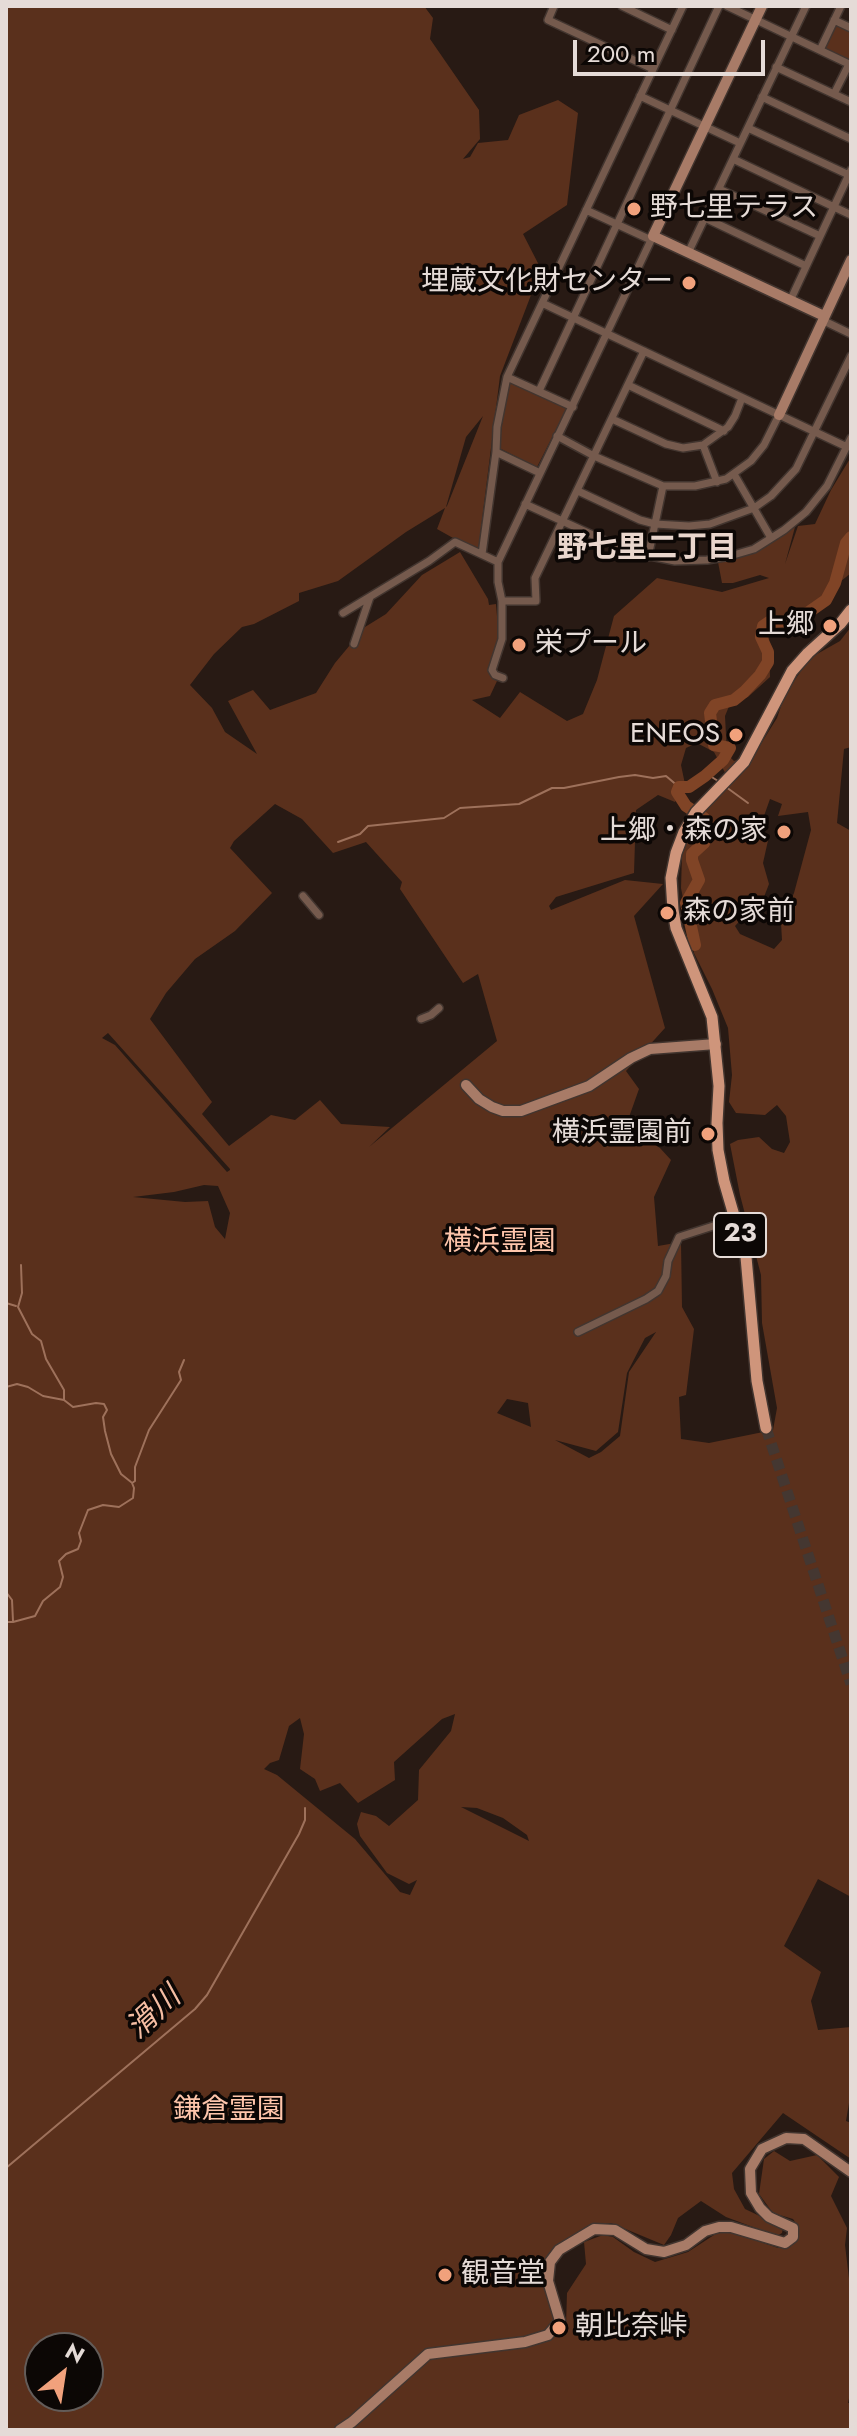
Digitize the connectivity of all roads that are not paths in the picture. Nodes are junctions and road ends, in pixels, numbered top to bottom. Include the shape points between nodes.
1 (554, 6) edge
2 (622, 6) edge
3 (683, 6) edge
4 (719, 6) edge
5 (727, 6) edge
6 (762, 6) edge
7 (806, 6) edge
8 (841, 6) edge
9 (755, 20) junction
10 (834, 20) junction
11 (851, 28) edge
12 (672, 30) junction
13 (791, 37) junction
14 (820, 50) junction
15 (850, 64) edge
16 (776, 67) junction
17 (653, 69) junction
18 (834, 94) junction
19 (640, 96) junction
20 (762, 97) junction
21 (851, 102) edge
22 (670, 110) junction
23 (705, 127) junction
24 (748, 128) junction
25 (851, 139) edge
26 (740, 143) junction
27 (733, 159) junction
28 (850, 173) edge
29 (719, 189) junction
30 (834, 207) junction
31 (586, 210) junction
32 (851, 215) edge
33 (705, 218) junction
34 (617, 225) junction
35 (820, 236) junction
36 (652, 238) junction
37 (688, 253) junction
38 (851, 260) edge
39 (806, 266) junction
40 (790, 301) junction
41 (542, 303) junction
42 (573, 317) junction
43 (823, 318) junction
44 (608, 334) junction
45 (851, 334) edge
46 (644, 351) junction
47 (851, 356) edge
48 (507, 377) junction
49 (628, 385) junction
50 (539, 391) junction
51 (742, 398) junction
52 (573, 407) junction
53 (779, 415) junction
54 (612, 419) junction
55 (724, 431) junction
56 (815, 431) junction
57 (557, 436) junction
58 (851, 438) edge
59 (703, 445) junction
60 (847, 447) junction
61 (496, 452) junction
62 (594, 456) junction
63 (540, 473) junction
64 (734, 474) junction
65 (717, 482) junction
66 (663, 486) junction
67 (578, 491) junction
68 (525, 504) junction
69 (754, 508) junction
70 (562, 523) junction
71 (655, 524) junction
72 (771, 538) junction
73 (482, 554) junction
74 (648, 557) junction
75 (498, 562) junction
76 (370, 597) junction
77 (502, 601) junction
78 (851, 610) edge
79 (343, 613) dead end
80 (354, 644) dead end
81 (503, 678) dead end
82 (303, 896) dead end
83 (319, 915) dead end
84 (439, 1008) dead end
85 (421, 1019) dead end
86 (716, 1044) junction
87 (466, 1085) dead end
88 (735, 1219) junction
89 (578, 1332) dead end
90 (766, 1428) tunnel mouth
91 (851, 2172) edge
92 (340, 2430) edge

1 - 17 street via 548,20
2 - 12 street
3 - 12 street
4 - 22 street
5 - 9 street
6 - 9 street
7 - 13 street
8 - 10 street
9 - 13 street
9 - 23 street
10 - 11 street
10 - 14 street
12 - 17 street
13 - 14 street
13 - 16 street
14 - 15 street
15 - 18 street
16 - 18 street
16 - 20 street
17 - 19 street
18 - 21 street
19 - 22 street
19 - 31 street
20 - 24 street
20 - 25 street
22 - 23 street
22 - 34 street
23 - 26 street
23 - 36 street
24 - 26 street
24 - 28 street
26 - 27 street
27 - 29 street
27 - 30 street
28 - 30 street
29 - 33 street
29 - 35 street
30 - 32 street
30 - 35 street
31 - 34 street
31 - 41 street
33 - 37 street
33 - 39 street
34 - 36 street
34 - 42 street
35 - 39 street
36 - 37 street
36 - 44 street
37 - 40 street
38 - 43 street
39 - 40 street
40 - 43 street
41 - 42 street
41 - 48 street
42 - 44 street
42 - 50 street
43 - 45 street
43 - 53 street
44 - 46 street
44 - 52 street
46 - 49 street
46 - 51 street
47 - 56 street
48 - 50 street
48 - 61 street
49 - 54 street
49 - 55 street
50 - 52 street
51 - 53 street
51 - 55 street
52 - 57 street
53 - 56 street
53 - 64 street via 764,445
54 - 59 street via 666,444
54 - 62 street
55 - 59 street
56 - 60 street
56 - 69 street via 796,469
57 - 62 street
57 - 63 street
58 - 60 street
59 - 65 street
60 - 72 street via 806,512
61 - 63 street
61 - 73 street
62 - 66 street
62 - 67 street
63 - 68 street
64 - 65 street
64 - 69 street
65 - 66 street
66 - 71 street
67 - 70 street
67 - 71 street
68 - 70 street
68 - 75 street
69 - 71 street via 710,524
69 - 72 street
70 - 74 street
70 - 77 street via 535,578 536,601
71 - 74 street
72 - 74 street via 754,549 707,560
73 - 75 street
73 - 76 street via 455,542
75 - 77 street
76 - 79 street
76 - 80 street
77 - 81 street via 502,639 492,670
78 - 86 main road, 23 via 792,671 744,762 694,816 680,842 673,867 673,910 683,950 712,1017
82 - 83 street
84 - 85 street
86 - 87 street via 644,1051 589,1086 521,1111 492,1107
86 - 88 main road, 23 via 718,1150
88 - 89 street via 679,1237 658,1291
88 - 90 main road, 23 via 746,1257
91 - 92 street via 804,2139 778,2140 762,2149 750,2169 751,2193 769,2217 793,2228 793,2237 785,2243 719,2227 664,2252 646,2249 615,2230 594,2229 559,2250 550,2262 548,2281 560,2321 548,2335 428,2354

